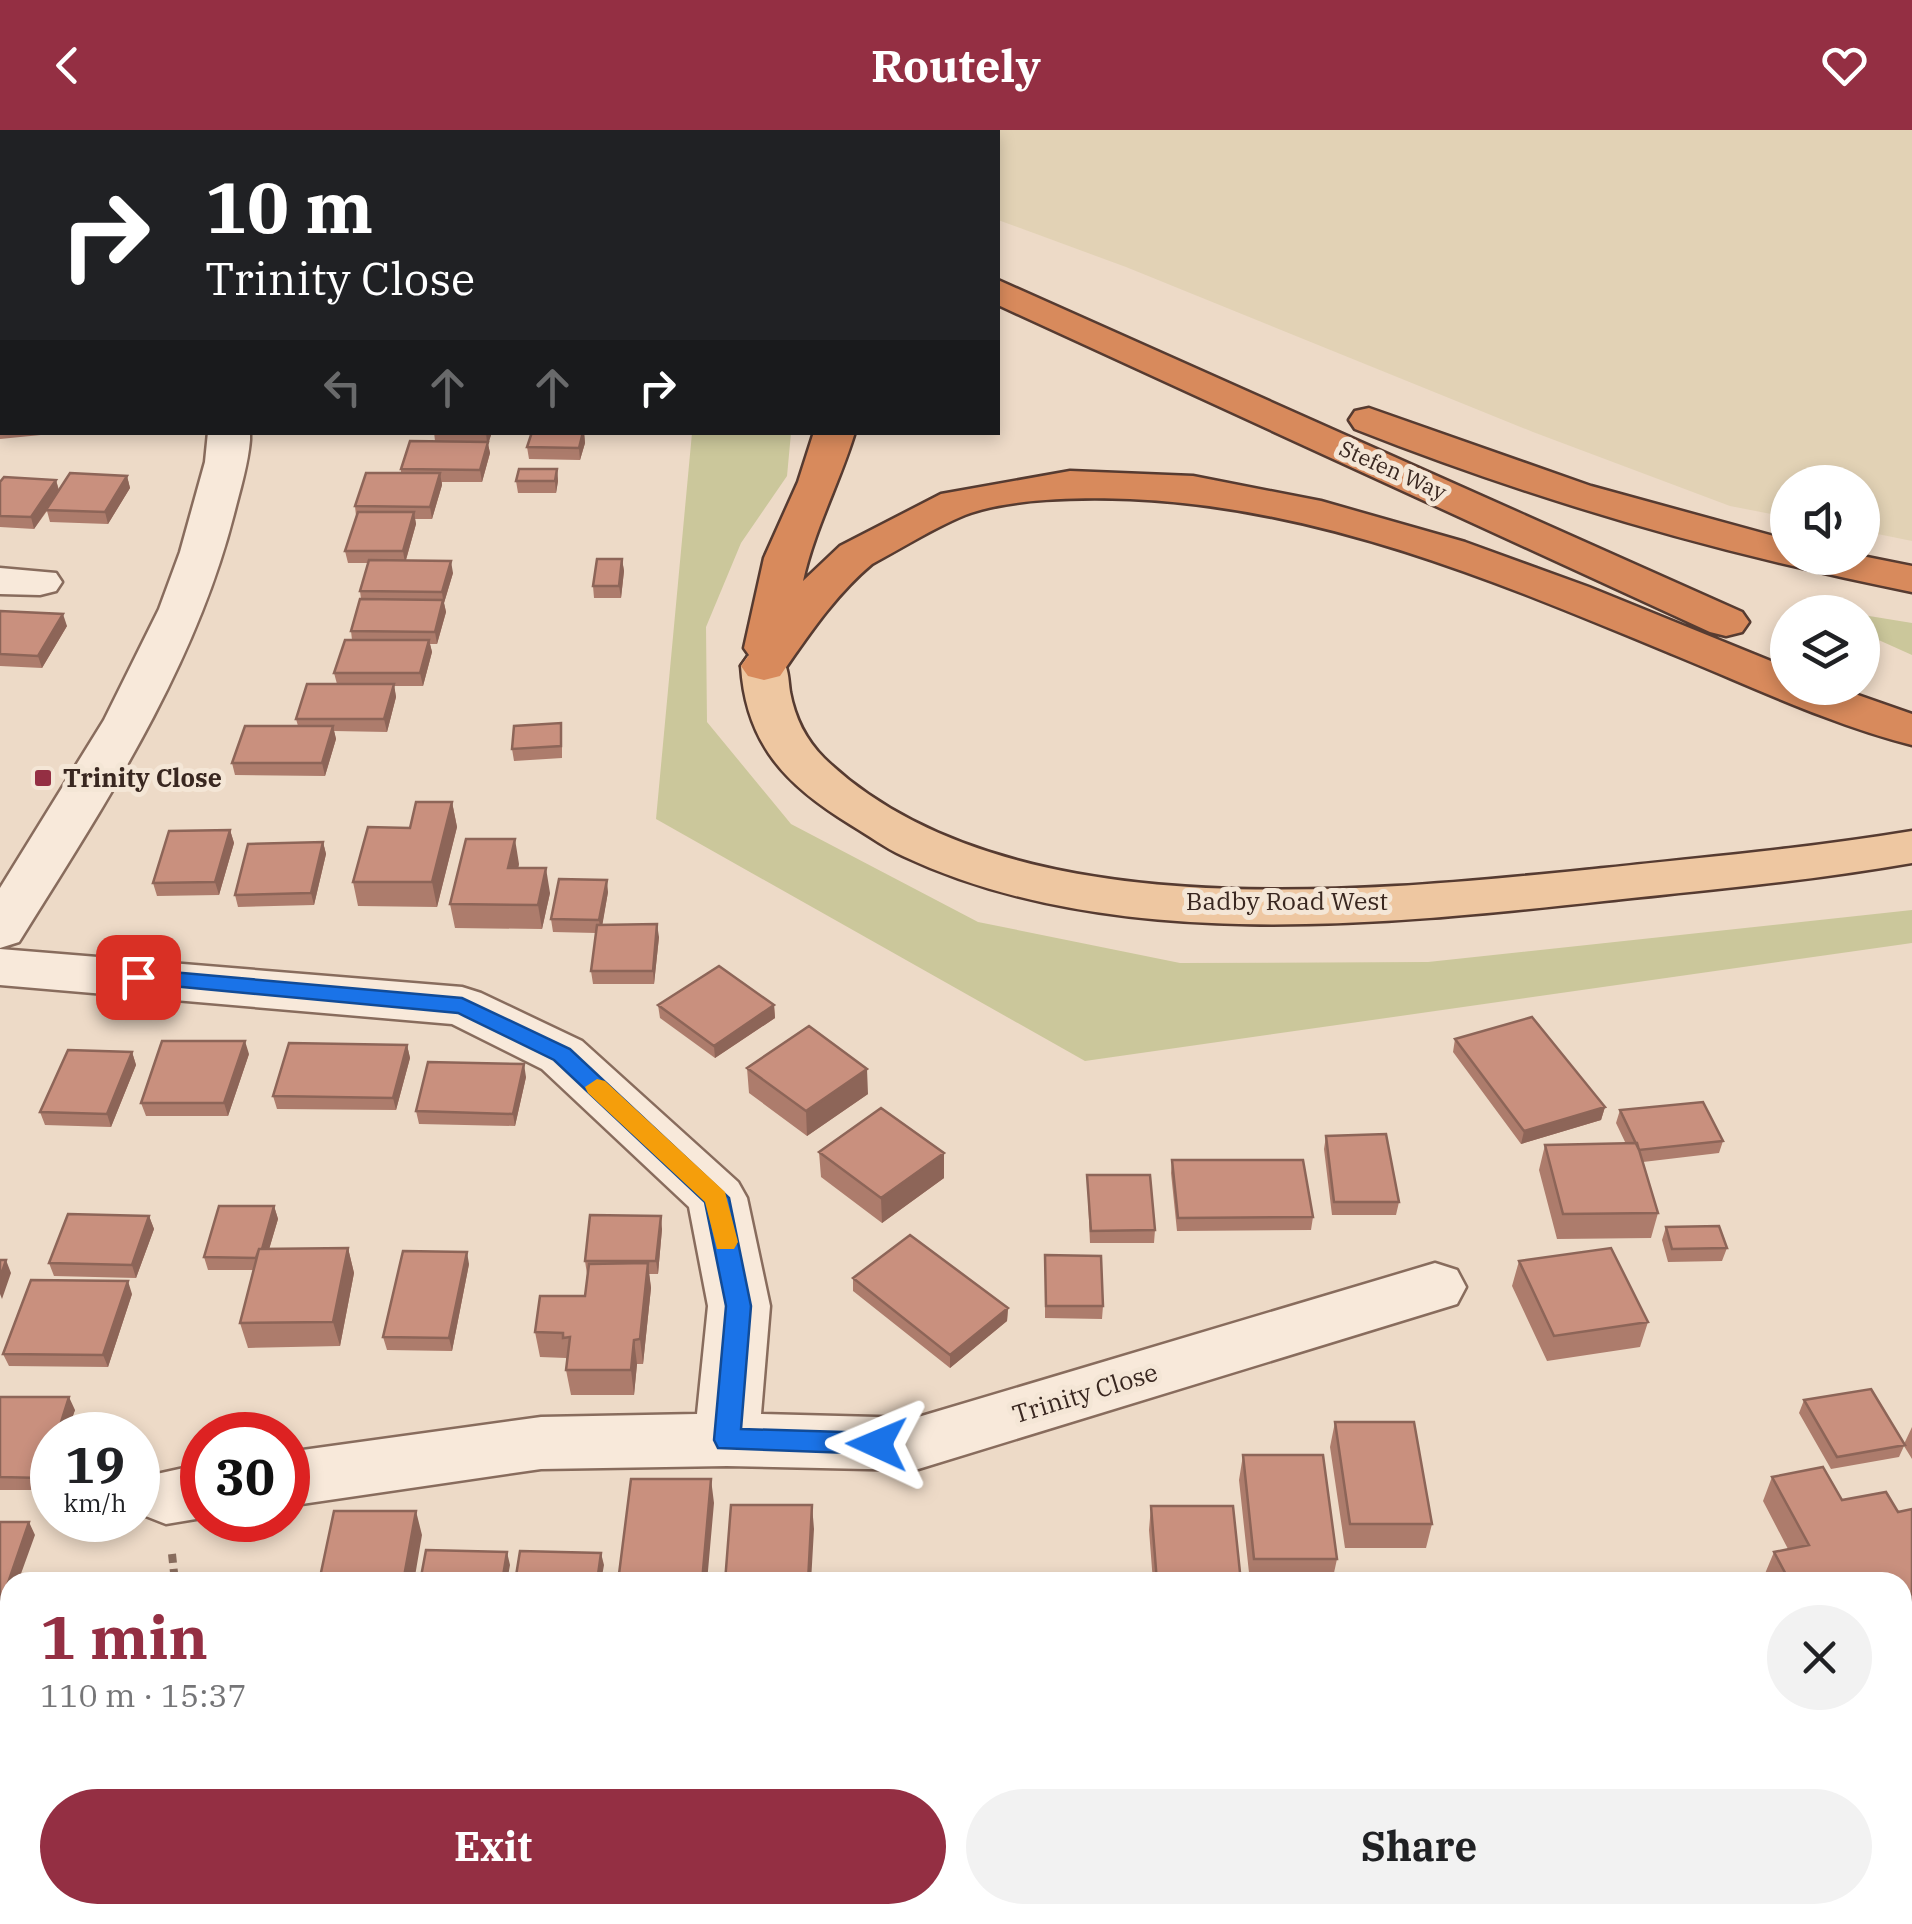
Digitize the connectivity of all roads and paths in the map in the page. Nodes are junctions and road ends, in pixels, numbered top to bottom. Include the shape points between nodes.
1 (1014, 298) edge
2 (228, 435) edge
3 (835, 435) edge
4 (1770, 548) edge
5 (1880, 572) edge
6 (1912, 578) edge
7 (1770, 644) edge
8 (764, 666) junction
9 (1770, 678) edge
10 (1880, 698) edge
11 (1843, 705) edge
12 (1912, 713) edge
13 (1912, 730) edge
14 (1912, 846) edge
15 (0, 930) edge
16 (0, 967) edge
17 (1435, 1287) dead end
18 (727, 1440) junction
19 (310, 1476) edge

1 - 4 highway via 1204,354 1474,462
1 - 7 highway, Stefen Way
2 - 15 street via 209,535 165,646
3 - 8 highway via 786,558
5 - 6 highway
8 - 9 highway via 822,586 856,554 900,528 1017,489 1077,484 1215,492 1324,512 1456,553
8 - 14 main road, Badby Road West via 765,700 780,739 811,775 907,838 970,865 1050,886 1206,905 1303,906 1488,896
10 - 12 highway
11 - 13 highway
16 - 18 street via 462,1006 562,1055 717,1198 738,1306
17 - 18 street, Trinity Close via 915,1444
18 - 19 street, Trinity Close via 541,1443

